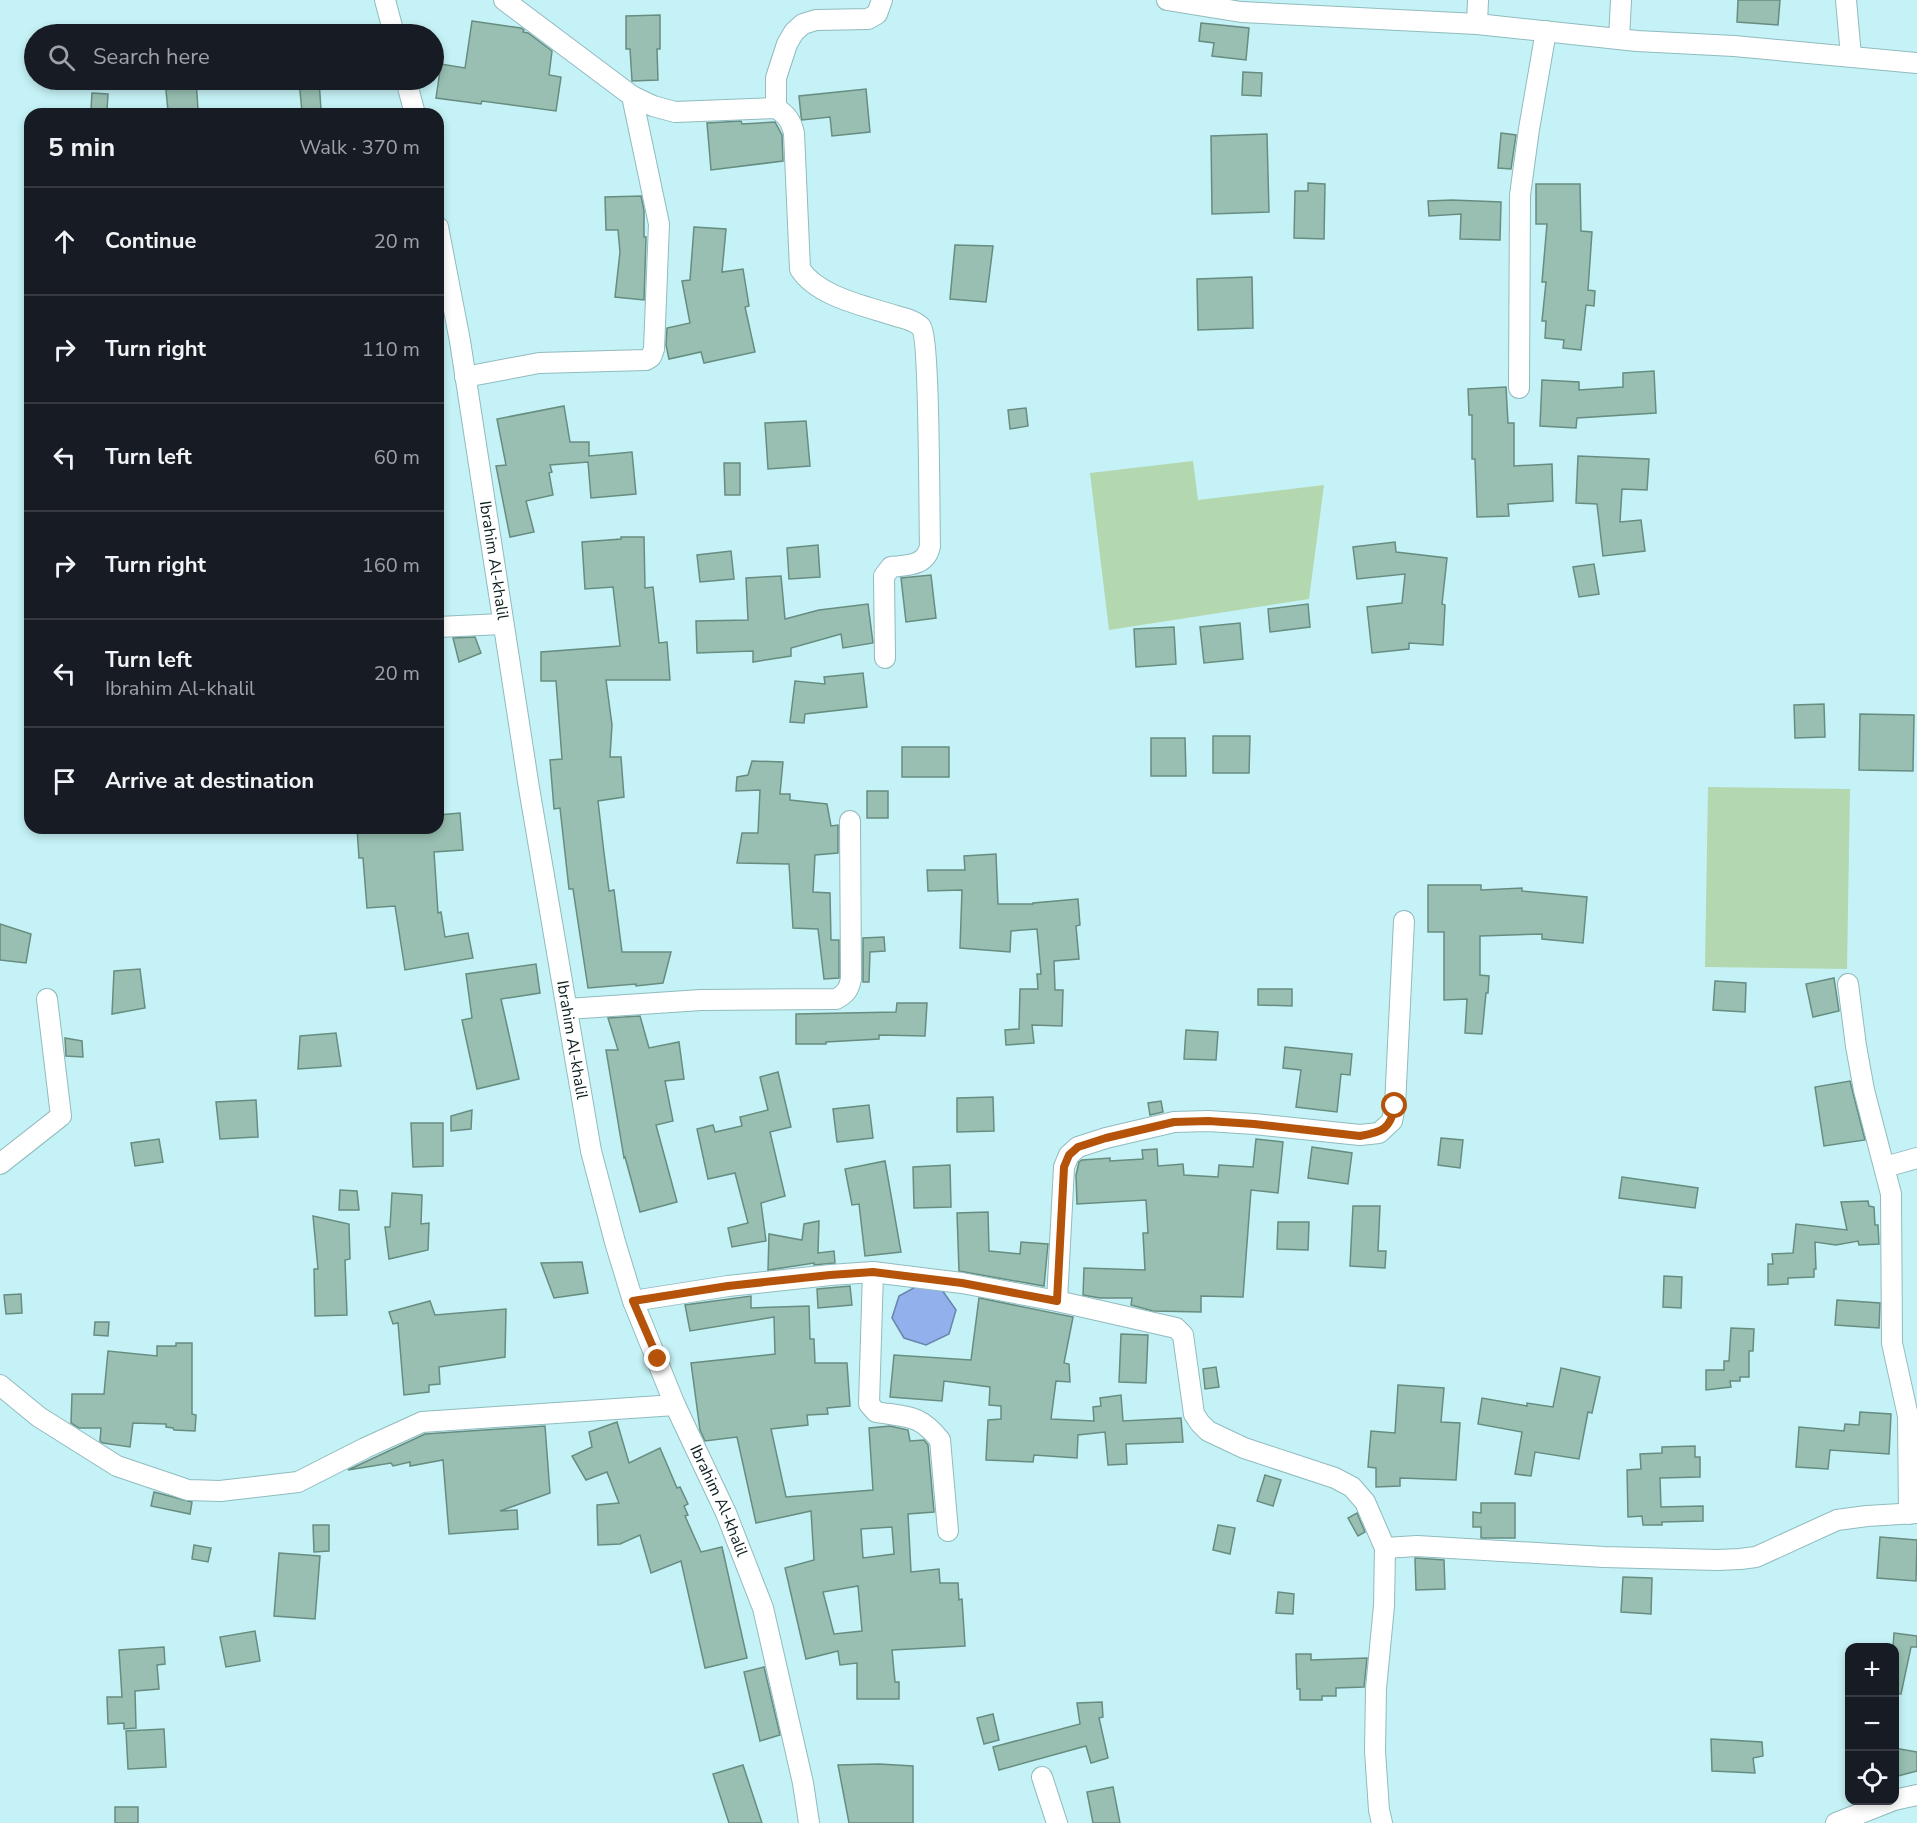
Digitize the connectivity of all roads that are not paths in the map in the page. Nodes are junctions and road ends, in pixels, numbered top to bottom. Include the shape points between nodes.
1 (385, 0) edge
2 (504, 0) edge
3 (882, 0) edge
4 (1167, 0) edge
5 (1478, 0) edge
6 (1621, 0) edge
7 (1846, 0) edge
8 (391, 24) edge
9 (1477, 24) junction
10 (1546, 31) junction
11 (1619, 39) junction
12 (1851, 56) junction
13 (1917, 63) edge
14 (409, 90) edge
15 (632, 96) junction
16 (413, 108) edge
17 (777, 108) junction
18 (444, 260) edge
19 (465, 377) junction
20 (1519, 388) dead end
21 (502, 624) junction
22 (444, 627) edge
23 (885, 658) dead end
24 (850, 821) dead end
25 (1404, 921) dead end
26 (1848, 984) dead end
27 (47, 999) dead end
28 (567, 1010) junction
29 (1917, 1158) edge
30 (0, 1164) edge
31 (1885, 1167) junction
32 (873, 1272) junction
33 (633, 1301) junction
34 (1057, 1301) junction
35 (0, 1385) edge
36 (675, 1405) junction
37 (1913, 1513) edge
38 (948, 1531) dead end
39 (1385, 1548) junction
40 (1042, 1777) dead end
41 (1917, 1795) edge
42 (1899, 1799) edge
43 (1881, 1805) edge
44 (809, 1823) edge
45 (1057, 1823) edge
46 (1382, 1823) edge
47 (1836, 1823) edge

1 - 8 street
2 - 15 street
3 - 17 street via 878,14 868,19 816,20 794,32 776,78
4 - 9 street via 1241,12
5 - 9 street
6 - 11 street
7 - 12 street
9 - 10 street
10 - 11 street
10 - 20 street via 1520,195
11 - 12 street
12 - 13 street
14 - 16 street
15 - 17 street via 675,112
15 - 19 street via 659,224 651,357 539,363
17 - 23 street via 791,122 794,133 800,269 822,290 911,320 921,326 924,334 930,546 924,560 891,567 884,576
18 - 19 street, Ibrahim Al-khalil
19 - 21 street, Ibrahim Al-khalil
21 - 22 street
21 - 28 street, Ibrahim Al-khalil
24 - 28 street via 851,979 844,994 836,999 701,1000
25 - 34 street via 1392,1121 1379,1133 1360,1136 1254,1124 1174,1122 1078,1147 1064,1167
26 - 31 street via 1864,1090
27 - 30 street via 61,1116
28 - 33 street, Ibrahim Al-khalil via 591,1151
29 - 31 street
31 - 37 street via 1891,1194 1892,1343 1908,1416
32 - 33 street via 728,1286
32 - 34 street
32 - 38 street via 869,1404 876,1412 917,1418 940,1440
33 - 36 street, Ibrahim Al-khalil
34 - 39 street via 1181,1331 1194,1414 1200,1423 1208,1431 1244,1448 1352,1487 1365,1502
35 - 36 street via 39,1417 117,1466 188,1490 220,1491 298,1482 422,1422
36 - 44 street, Ibrahim Al-khalil via 726,1513 763,1608
37 - 39 street via 1837,1520 1756,1557 1728,1560 1417,1546
39 - 46 street via 1375,1751
40 - 45 street
41 - 42 street
43 - 47 street

